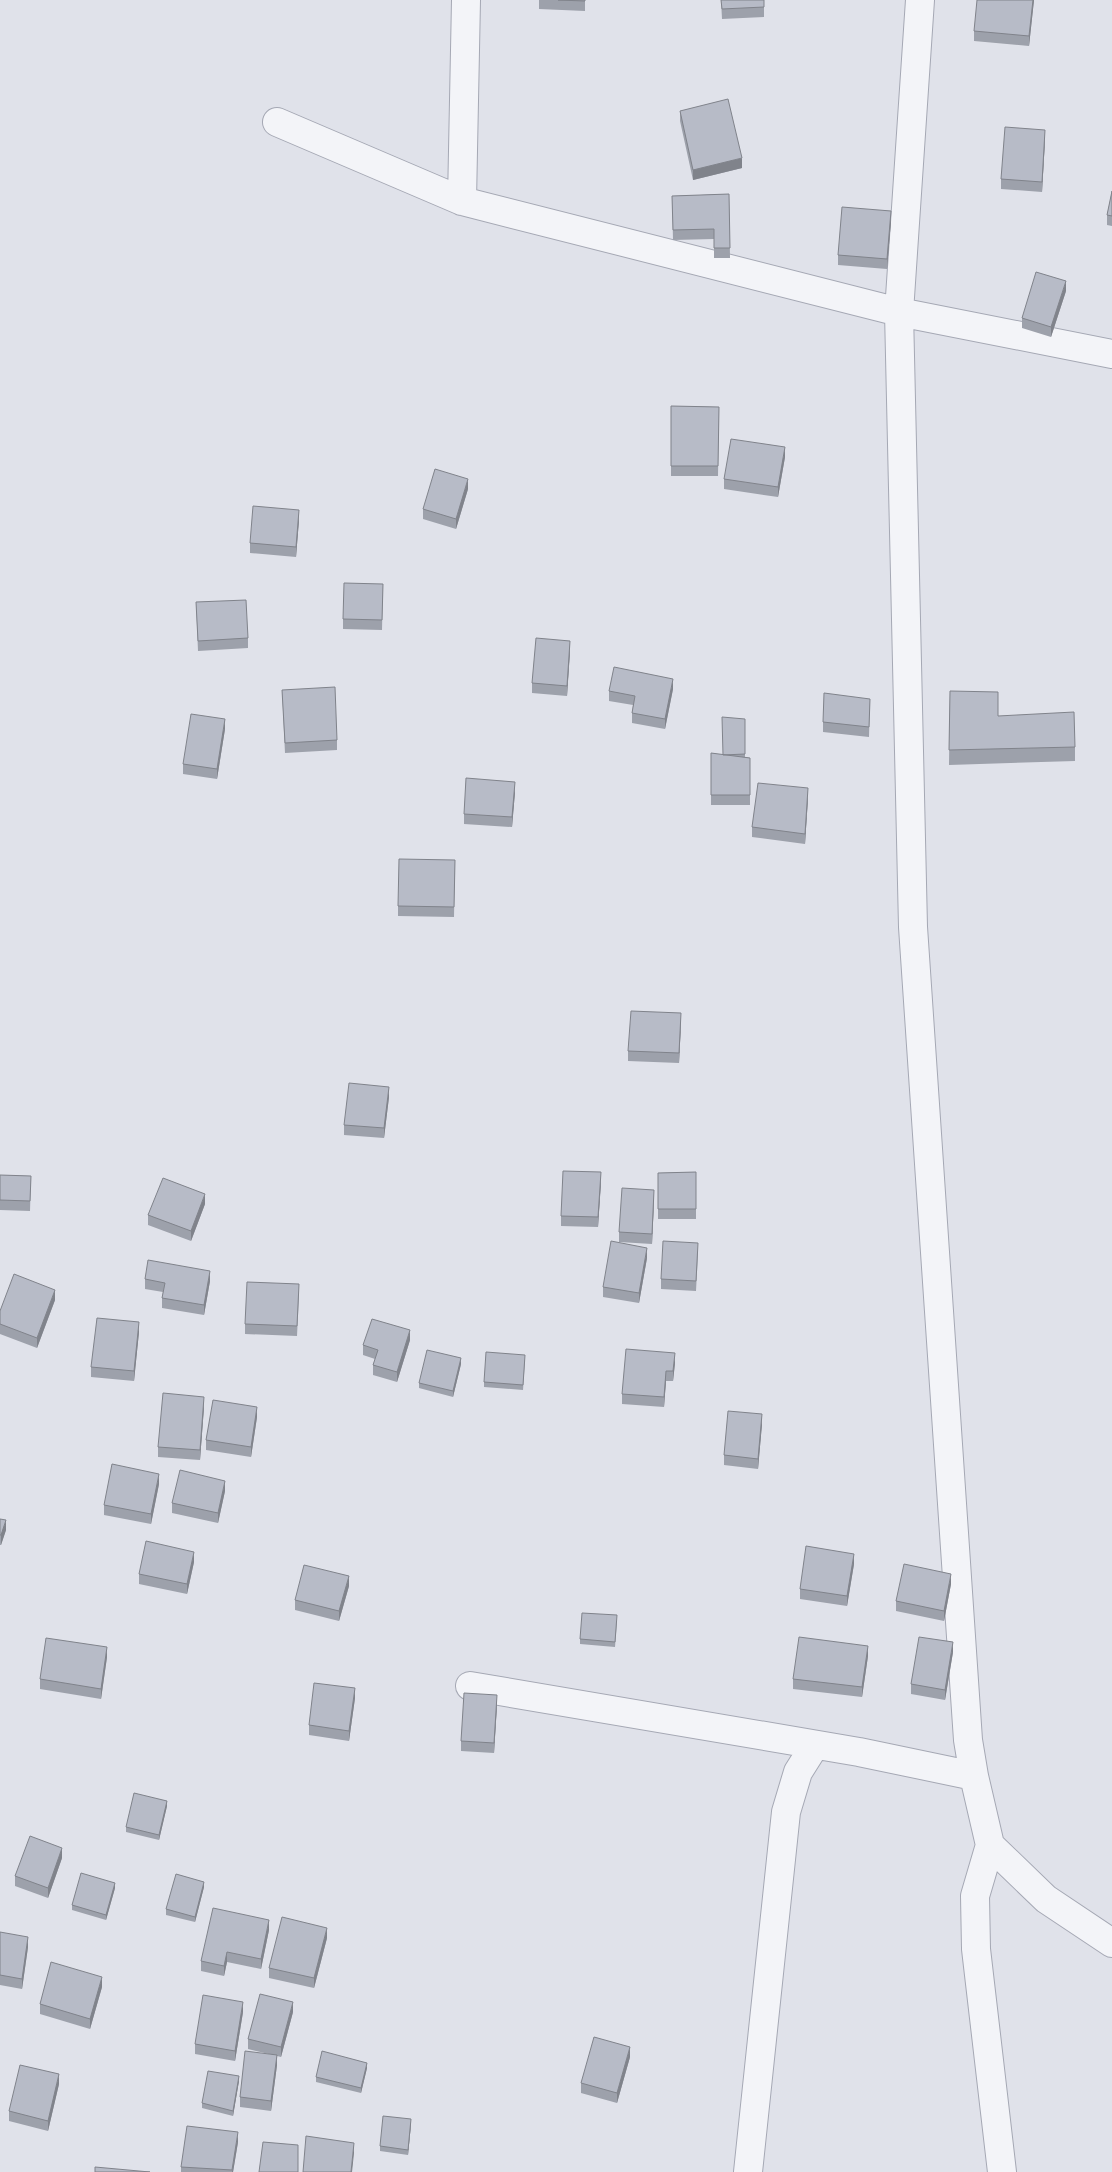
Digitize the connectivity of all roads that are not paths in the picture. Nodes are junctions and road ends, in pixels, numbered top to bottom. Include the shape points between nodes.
1 (466, 0) edge
2 (920, 0) edge
3 (277, 122) dead end
4 (462, 201) junction
5 (899, 312) junction
6 (1112, 354) edge
7 (470, 1686) dead end
8 (815, 1745) junction
9 (974, 1776) junction
10 (990, 1845) junction
11 (1112, 1942) edge
12 (748, 2172) edge
13 (1002, 2172) edge

1 - 4 street
2 - 5 street
3 - 4 street
4 - 5 street
5 - 6 street
5 - 9 street via 913,927 968,1740
7 - 8 street
8 - 9 street
8 - 12 street via 798,1772 786,1812
9 - 10 street
10 - 11 street via 1046,1899
10 - 13 street via 975,1896 976,1949

